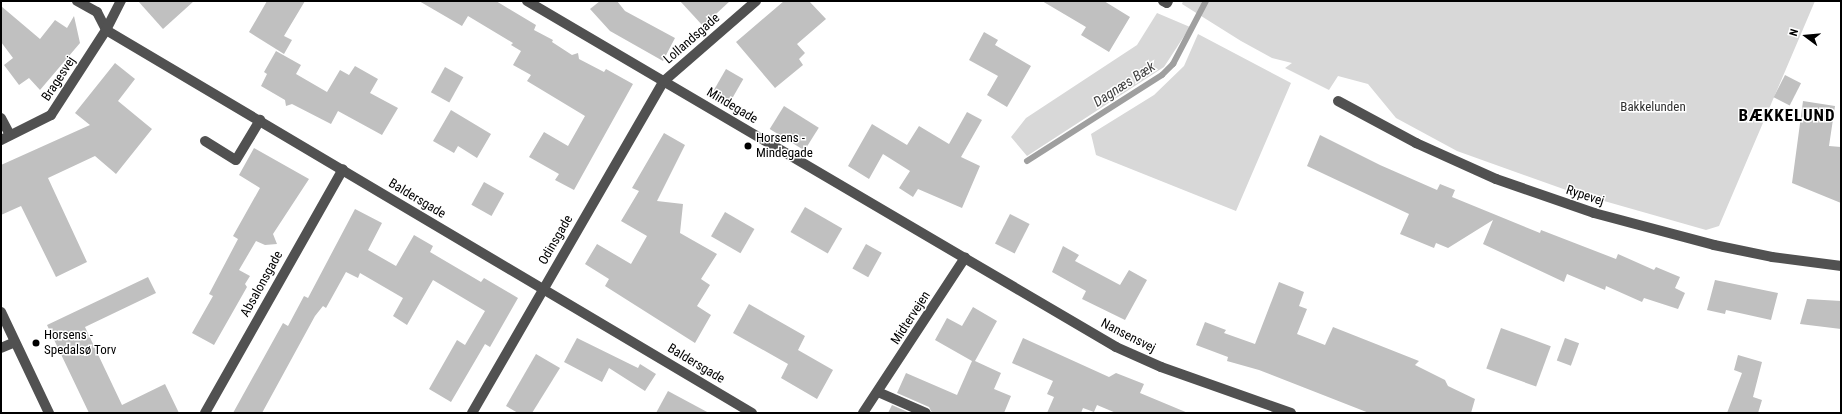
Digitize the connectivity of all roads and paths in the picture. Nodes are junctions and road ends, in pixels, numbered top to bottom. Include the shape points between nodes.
1 (77, 1) edge
2 (121, 1) edge
3 (527, 1) edge
4 (756, 1) edge
5 (1163, 1) edge
6 (1168, 1) edge
7 (106, 30) junction
8 (664, 81) junction
9 (1338, 101) dead end
10 (1, 118) edge
11 (260, 120) junction
12 (5, 138) edge
13 (205, 141) dead end
14 (342, 169) junction
15 (965, 258) junction
16 (1841, 266) edge
17 (542, 289) junction
18 (1, 312) edge
19 (15, 342) junction
20 (1, 348) edge
21 (878, 392) junction
22 (49, 413) edge
23 (205, 413) edge
24 (472, 413) edge
25 (752, 413) edge
26 (863, 413) edge
27 (926, 413) edge
28 (1291, 413) edge

1 - 7 street via 98,12
2 - 7 street, Bragesvej
3 - 8 street, Mindegade
4 - 8 street, Lollandsgade
5 - 6 street
7 - 11 street, Baldersgade
7 - 12 street, Bragesvej via 51,115
8 - 15 street, Mindegade
8 - 17 street, Odinsgade
9 - 16 street, Rypevej via 1416,143 1496,179 1594,213 1714,245 1772,257
10 - 12 street
11 - 13 street via 236,160
11 - 14 street, Baldersgade
14 - 17 street, Baldersgade
14 - 23 street, Absalonsgade
15 - 21 street, Midtervejen
15 - 28 street, Nansensvej via 1116,347 1161,367
17 - 24 street, Odinsgade
17 - 25 street, Baldersgade
18 - 19 street
19 - 20 street
19 - 22 street
21 - 26 street, Midtervejen
21 - 27 street

